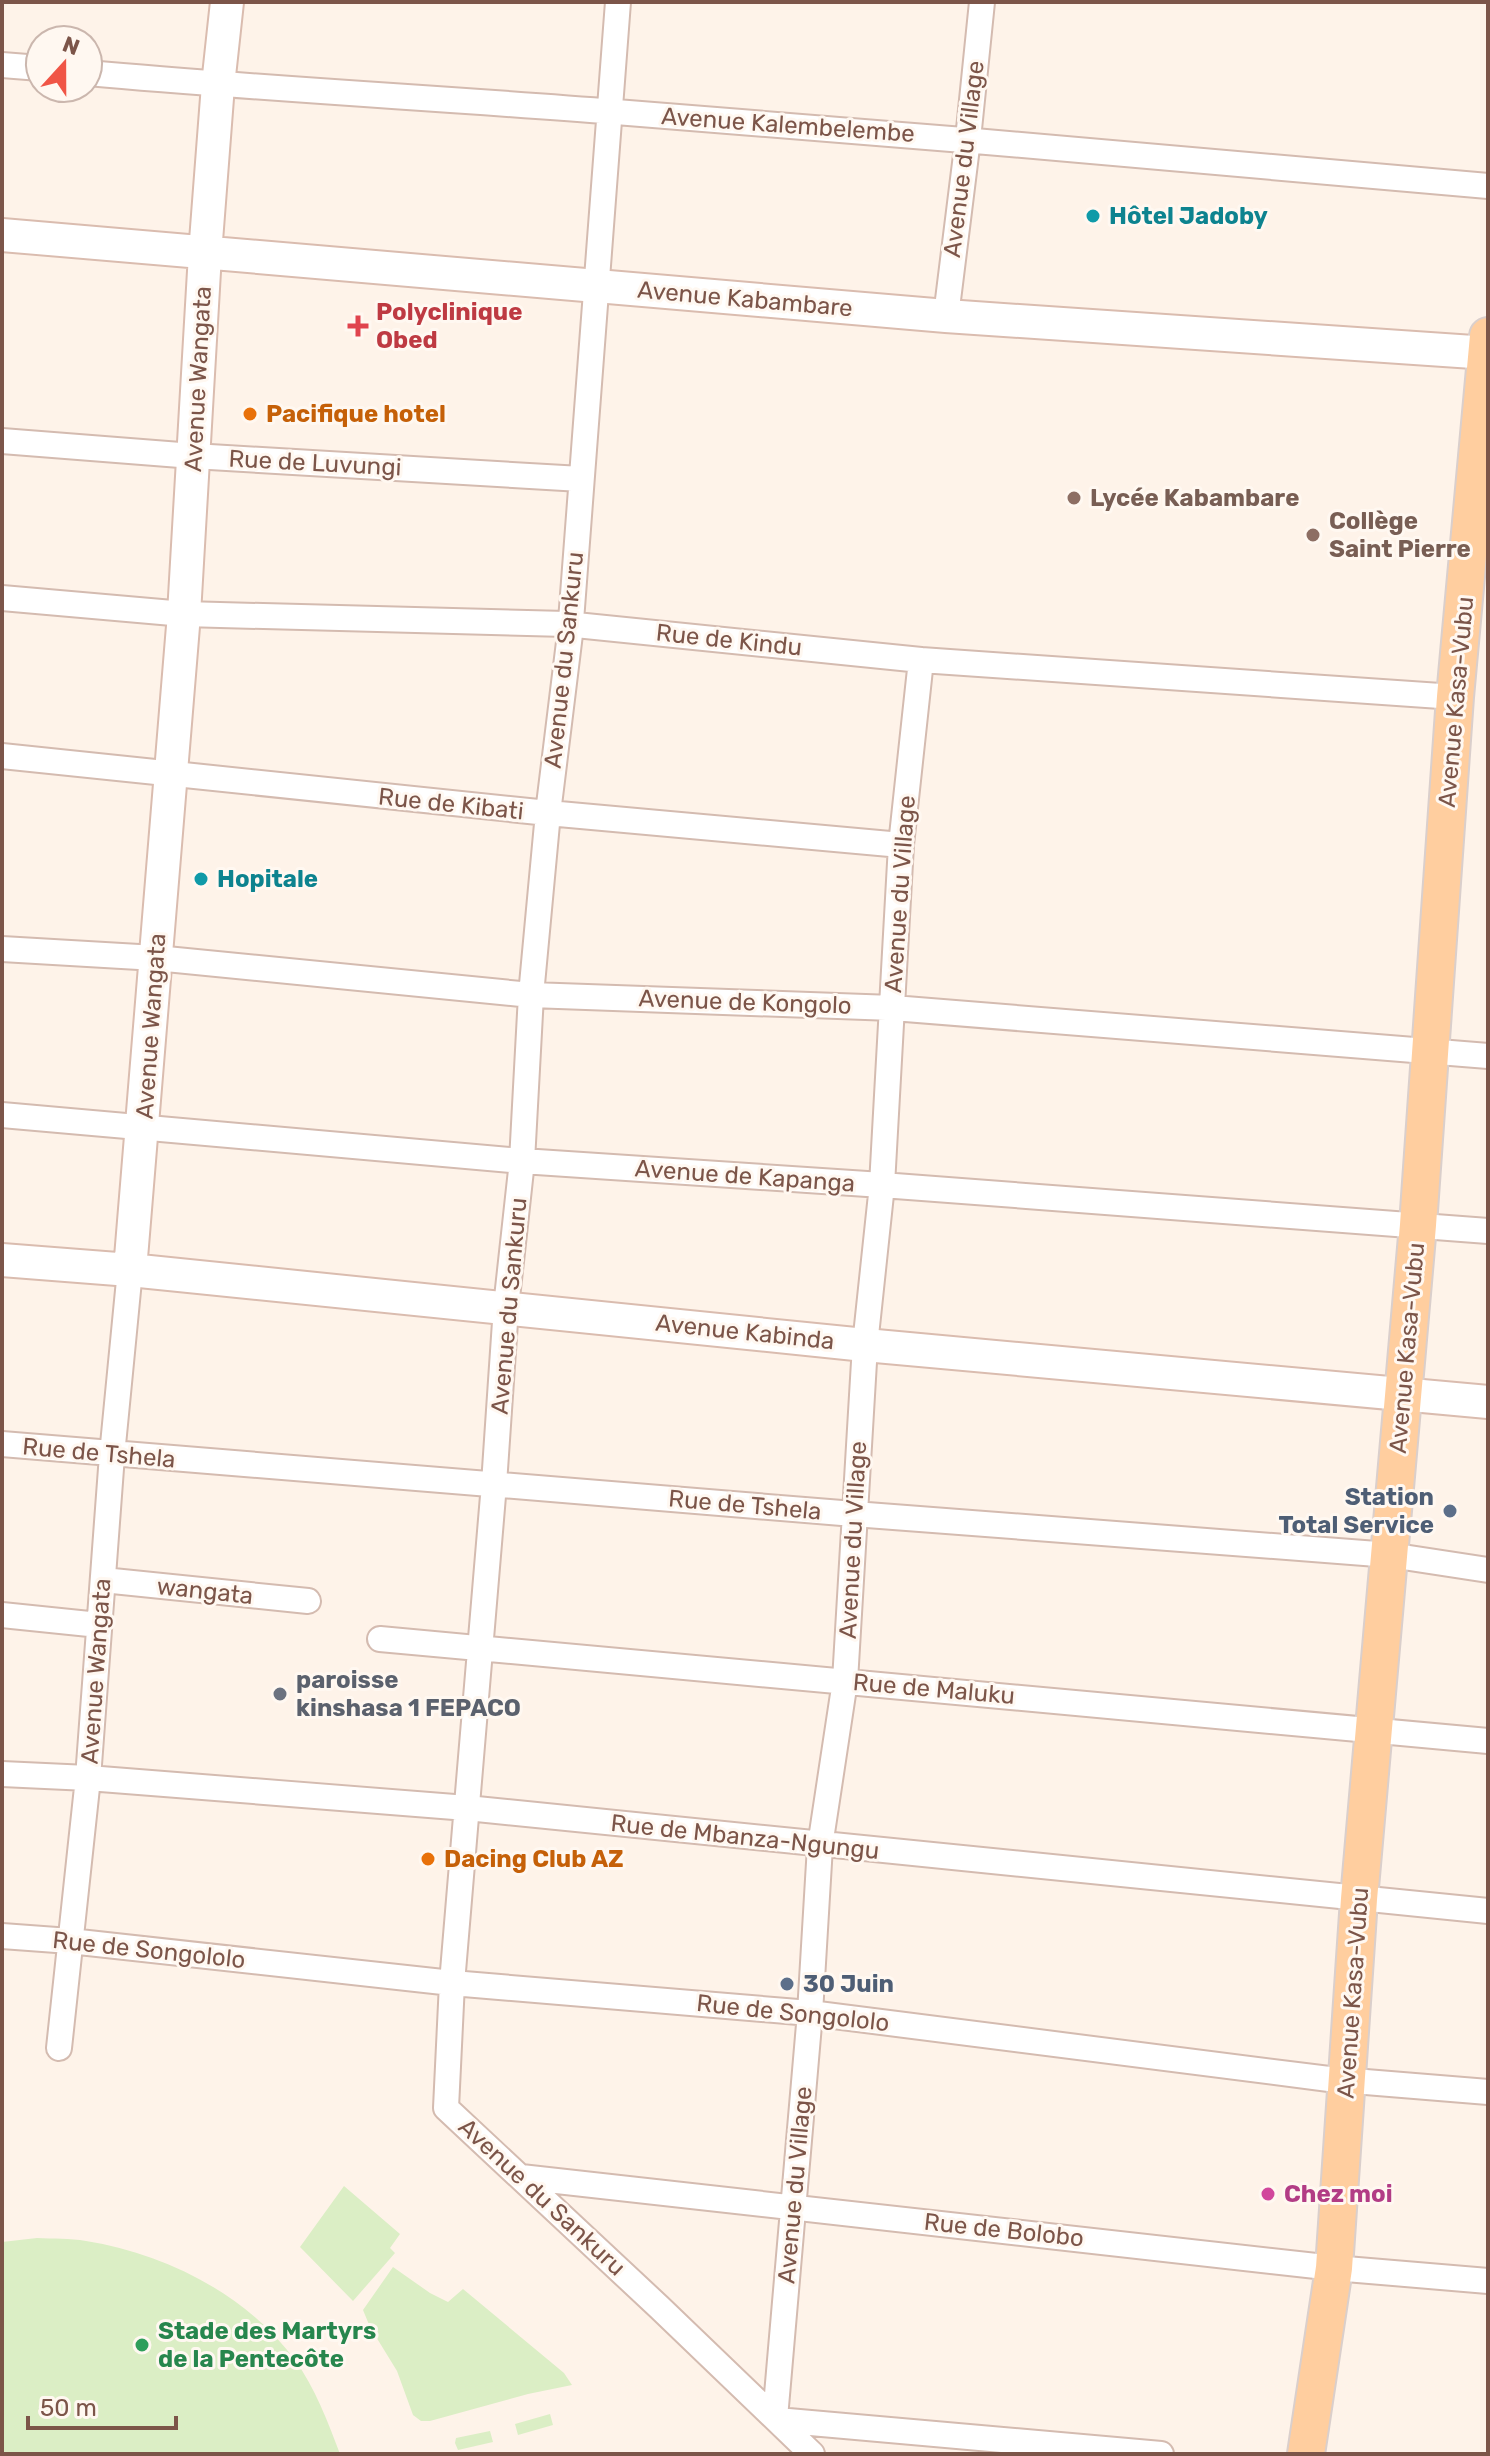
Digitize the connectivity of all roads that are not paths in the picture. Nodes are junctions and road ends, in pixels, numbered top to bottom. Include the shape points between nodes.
1 (227, 2) edge
2 (618, 2) edge
3 (982, 2) edge
4 (2, 65) edge
5 (24, 67) edge
6 (104, 74) edge
7 (218, 85) junction
8 (611, 111) junction
9 (968, 139) junction
10 (1488, 186) edge
11 (2, 235) edge
12 (205, 254) junction
13 (597, 286) junction
14 (946, 316) junction
15 (1488, 347) edge
16 (2, 441) edge
17 (193, 456) junction
18 (581, 479) junction
19 (2, 598) edge
20 (184, 614) junction
21 (570, 624) junction
22 (921, 660) junction
23 (1455, 697) junction
24 (2, 756) edge
25 (170, 775) junction
26 (548, 813) junction
27 (901, 845) junction
28 (2, 949) edge
29 (156, 958) junction
30 (531, 995) junction
31 (893, 1008) junction
32 (1430, 1051) junction
33 (1488, 1056) edge
34 (2, 1115) edge
35 (143, 1126) junction
36 (522, 1161) junction
37 (882, 1185) junction
38 (1418, 1225) junction
39 (1488, 1231) edge
40 (2, 1260) edge
41 (130, 1270) junction
42 (506, 1307) junction
43 (865, 1345) junction
44 (1403, 1394) junction
45 (1488, 1402) edge
46 (2, 1444) edge
47 (112, 1455) junction
48 (494, 1484) junction
49 (854, 1514) junction
50 (1390, 1555) junction
51 (1488, 1570) edge
52 (103, 1580) junction
53 (308, 1601) dead end
54 (2, 1615) edge
55 (99, 1625) junction
56 (380, 1639) dead end
57 (480, 1647) junction
58 (845, 1681) junction
59 (1374, 1729) junction
60 (1488, 1741) edge
61 (2, 1774) edge
62 (88, 1778) junction
63 (467, 1808) junction
64 (820, 1846) junction
65 (1359, 1899) junction
66 (1488, 1911) edge
67 (2, 1936) edge
68 (70, 1941) junction
69 (452, 1983) junction
70 (810, 2013) junction
71 (59, 2048) dead end
72 (1347, 2080) junction
73 (1488, 2092) edge
74 (521, 2177) junction
75 (793, 2207) junction
76 (1334, 2268) junction
77 (1488, 2281) edge
78 (776, 2419) junction
79 (812, 2454) edge
80 (1161, 2454) edge
81 (1306, 2454) edge

1 - 7 street, Avenue Wangata
2 - 8 street, Avenue du Sankuru
3 - 9 street, Avenue du Village
4 - 5 street
6 - 7 street, Avenue Kalembelembe
7 - 8 street, Avenue Kalembelembe
7 - 12 street, Avenue Wangata
8 - 9 street, Avenue Kalembelembe
8 - 13 street, Avenue du Sankuru
9 - 10 street, Avenue Kalembelembe
9 - 14 street, Avenue du Village
11 - 12 street, Avenue Kabambare
12 - 13 street, Avenue Kabambare
12 - 17 street, Avenue Wangata
13 - 14 street, Avenue Kabambare
13 - 18 street, Avenue du Sankuru
14 - 15 street, Avenue Kabambare
15 - 23 main road, Avenue Kasa-Vubu
16 - 17 street, Rue de Luvungi
17 - 18 street, Rue de Luvungi
17 - 20 street, Avenue Wangata
18 - 21 street, Avenue du Sankuru
19 - 20 street, Rue de Kindu
20 - 21 street, Rue de Kindu
20 - 25 street, Avenue Wangata
21 - 22 street, Rue de Kindu
21 - 26 street, Avenue du Sankuru
22 - 23 street, Rue de Kindu
22 - 27 street, Avenue du Village
23 - 32 main road, Avenue Kasa-Vubu
24 - 25 street, Rue de Kibati
25 - 26 street, Rue de Kibati
25 - 29 street, Avenue Wangata
26 - 27 street, Rue de Kibati
26 - 30 street, Avenue du Sankuru
27 - 31 street, Avenue du Village
28 - 29 street, Avenue de Kongolo
29 - 30 street, Avenue de Kongolo
29 - 35 street, Avenue Wangata
30 - 31 street, Avenue de Kongolo
30 - 36 street, Avenue du Sankuru
31 - 32 street, Avenue de Kongolo
31 - 37 street, Avenue du Village
32 - 33 street, Avenue de Kongolo
32 - 38 main road, Avenue Kasa-Vubu
34 - 35 street, Avenue de Kapanga
35 - 36 street, Avenue de Kapanga
35 - 41 street, Avenue Wangata
36 - 37 street, Avenue de Kapanga
36 - 42 street, Avenue du Sankuru
37 - 38 street, Avenue de Kapanga
37 - 43 street, Avenue du Village
38 - 39 street, Avenue de Kapanga
38 - 44 main road, Avenue Kasa-Vubu
40 - 41 street, Avenue Kabinda
41 - 42 street, Avenue Kabinda
41 - 47 street, Avenue Wangata
42 - 43 street, Avenue Kabinda
42 - 48 street, Avenue du Sankuru
43 - 44 street, Avenue Kabinda
43 - 49 street, Avenue du Village
44 - 45 street, Avenue Kabinda
44 - 50 main road, Avenue Kasa-Vubu
46 - 47 street, Rue de Tshela
47 - 48 street, Rue de Tshela
47 - 52 street, Avenue Wangata
48 - 49 street, Rue de Tshela
48 - 57 street, Avenue du Sankuru
49 - 50 street, Rue de Tshela
49 - 58 street, Avenue du Village
50 - 51 street, Rue de Tshela
50 - 59 main road, Avenue Kasa-Vubu
52 - 53 street, wangata
52 - 55 street, Avenue Wangata
54 - 55 street
55 - 62 street, Avenue Wangata
56 - 57 street, Rue de Maluku
57 - 58 street, Rue de Maluku
57 - 63 street, Avenue du Sankuru
58 - 59 street, Rue de Maluku
58 - 64 street, Avenue du Village
59 - 60 street, Rue de Maluku
59 - 65 main road, Avenue Kasa-Vubu
61 - 62 street, Rue de Mbanza-Ngungu
62 - 63 street, Rue de Mbanza-Ngungu
62 - 68 street, Avenue Wangata
63 - 64 street, Rue de Mbanza-Ngungu
63 - 69 street, Avenue du Sankuru
64 - 65 street, Rue de Mbanza-Ngungu
64 - 70 street, Avenue du Village
65 - 66 street, Rue de Mbanza-Ngungu
65 - 72 main road, Avenue Kasa-Vubu
67 - 68 street, Rue de Songololo
68 - 69 street, Rue de Songololo
68 - 71 street, Avenue Wangata
69 - 70 street, Rue de Songololo
69 - 74 street, Avenue du Sankuru via 446,2108
70 - 72 street, Rue de Songololo
70 - 75 street, Avenue du Village
72 - 73 street, Rue de Songololo
72 - 76 main road, Avenue Kasa-Vubu
74 - 75 street, Rue de Bolobo
74 - 78 street, Avenue du Sankuru
75 - 76 street, Rue de Bolobo
75 - 78 street, Avenue du Village
76 - 77 street, Rue de Bolobo
76 - 81 main road, Avenue Kasa-Vubu
78 - 79 street, Avenue du Sankuru
78 - 80 street

